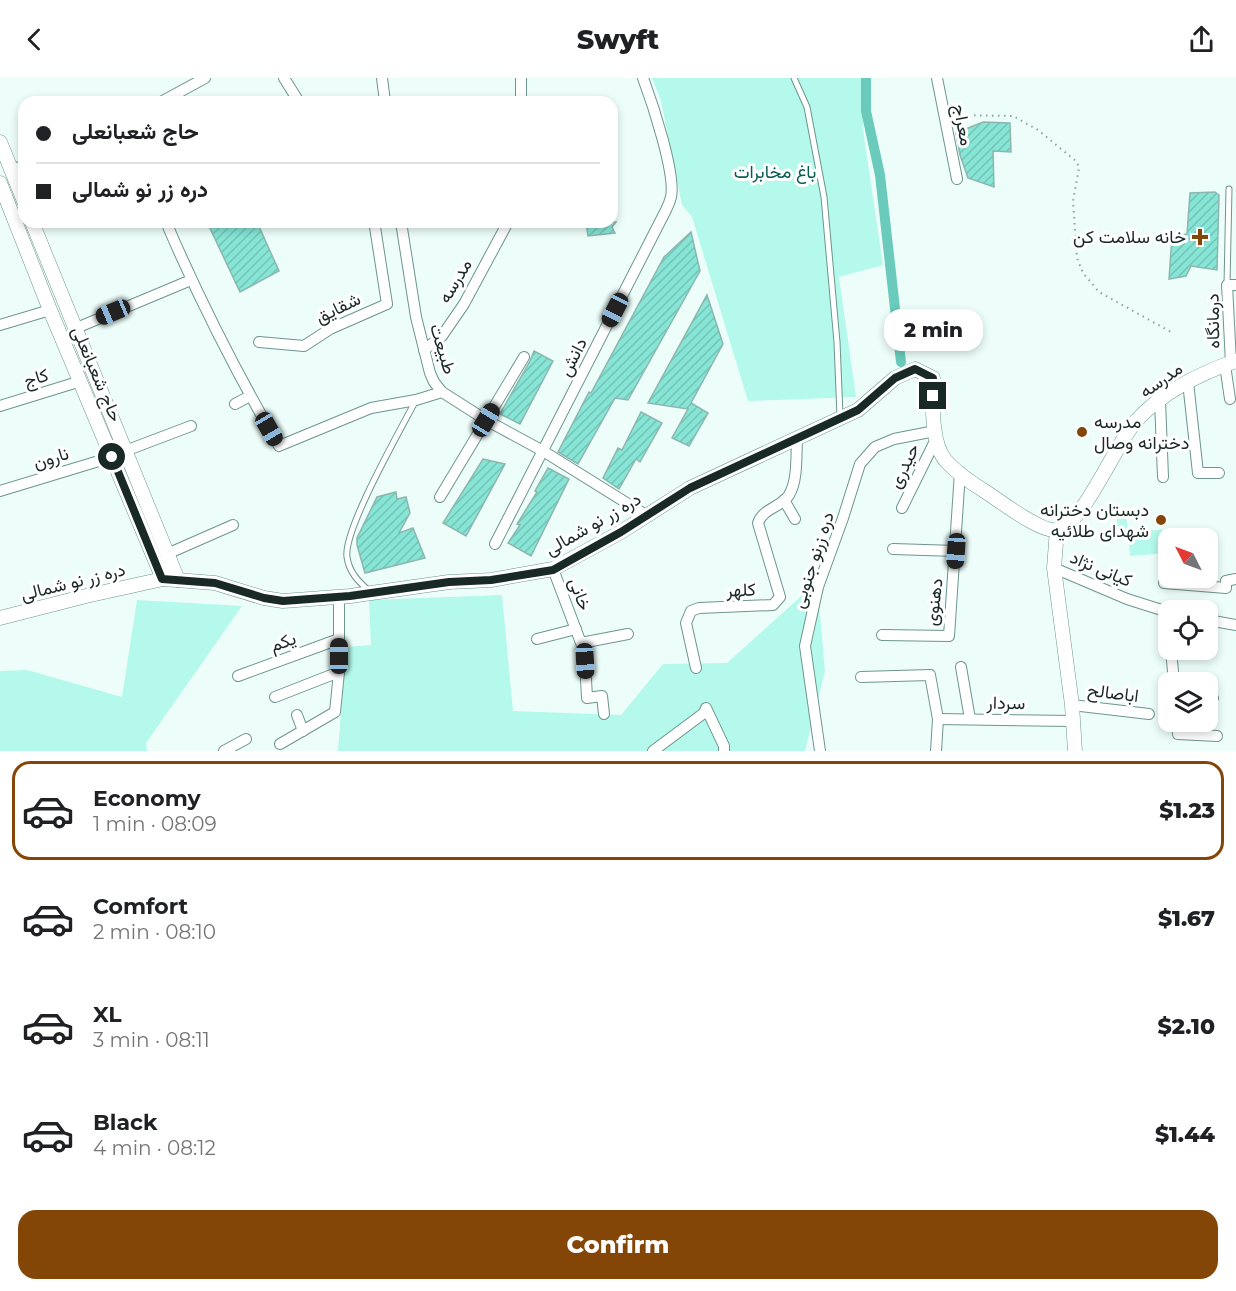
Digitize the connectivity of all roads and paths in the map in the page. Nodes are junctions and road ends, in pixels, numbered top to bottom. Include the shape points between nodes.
1 (205, 78) edge
2 (284, 78) edge
3 (382, 78) edge
4 (521, 78) edge
5 (644, 78) edge
6 (794, 78) edge
7 (937, 78) edge
8 (172, 96) edge
9 (295, 96) edge
10 (384, 96) edge
11 (521, 96) edge
12 (944, 115) junction
13 (0, 142) edge
14 (12, 169) edge
15 (957, 179) dead end
16 (0, 183) edge
17 (18, 185) edge
18 (1230, 189) dead end
19 (34, 228) edge
20 (169, 228) edge
21 (375, 228) edge
22 (401, 228) edge
23 (505, 228) edge
24 (191, 280) junction
25 (1231, 285) edge
26 (65, 305) junction
27 (50, 310) junction
28 (0, 325) edge
29 (74, 329) junction
30 (1171, 332) dead end
31 (61, 335) junction
32 (259, 342) dead end
33 (424, 350) junction
34 (524, 357) dead end
35 (1231, 363) edge
36 (87, 378) junction
37 (1188, 382) junction
38 (442, 392) junction
39 (250, 396) junction
40 (1230, 399) dead end
41 (416, 400) junction
42 (1160, 400) junction
43 (235, 404) dead end
44 (0, 406) edge
45 (840, 419) junction
46 (486, 420) junction
47 (191, 426) dead end
48 (935, 435) junction
49 (797, 439) junction
50 (543, 451) junction
51 (118, 454) junction
52 (960, 472) junction
53 (1219, 473) dead end
54 (1163, 477) dead end
55 (0, 491) edge
56 (440, 497) dead end
57 (784, 500) junction
58 (902, 508) dead end
59 (646, 515) junction
60 (795, 519) dead end
61 (233, 525) dead end
62 (1050, 529) junction
63 (495, 544) dead end
64 (893, 549) dead end
65 (956, 551) junction
66 (167, 554) junction
67 (1054, 568) junction
68 (553, 570) junction
69 (162, 579) junction
70 (1236, 579) edge
71 (178, 580) junction
72 (1218, 587) edge
73 (371, 593) junction
74 (339, 597) junction
75 (1158, 609) edge
76 (0, 618) edge
77 (1218, 622) edge
78 (1236, 626) edge
79 (576, 629) junction
80 (628, 634) dead end
81 (882, 635) dead end
82 (339, 639) junction
83 (537, 639) dead end
84 (584, 642) junction
85 (961, 667) dead end
86 (696, 668) dead end
87 (339, 672) junction
88 (238, 676) dead end
89 (861, 677) dead end
90 (274, 697) dead end
91 (1072, 705) junction
92 (604, 714) dead end
93 (1149, 714) dead end
94 (297, 715) dead end
95 (938, 718) junction
96 (970, 719) junction
97 (1073, 721) junction
98 (303, 730) junction
99 (1178, 732) edge
100 (1217, 736) dead end
101 (246, 739) dead end
102 (280, 744) dead end
103 (224, 751) edge
104 (653, 751) edge
105 (724, 751) edge
106 (820, 751) edge
107 (931, 751) edge
108 (936, 751) edge
109 (1075, 751) edge

1 - 8 street
2 - 9 street
3 - 10 street
4 - 11 street
5 - 50 street, دانش via 656,114 672,195
6 - 45 lane via 807,106 824,196
7 - 12 street, معراج
12 - 15 street, معراج
12 - 30 path via 1012,116 1038,130 1077,162 1073,201 1077,258 1083,273 1099,292
13 - 14 street
14 - 17 street
16 - 27 street, حاج شعبانعلی
18 - 25 lane
19 - 26 street, حاج شعبانعلی
20 - 24 street
21 - 32 street, شقایق via 387,304 304,345
22 - 33 street, طبیعت
23 - 33 street, مدرسه via 464,304 442,336
24 - 29 street
24 - 39 street
25 - 35 street, درمانگاه
26 - 27 street
26 - 29 street, حاج شعبانعلی
27 - 28 street
27 - 31 street, حاج شعبانعلی
29 - 31 street
29 - 36 street, حاج شعبانعلی
31 - 36 street, حاج شعبانعلی
33 - 38 street, طبیعت via 430,373
34 - 46 street
35 - 37 street, مدرسه
35 - 40 street, درمانگاه
36 - 44 street, کاج
36 - 51 street, حاج شعبانعلی
37 - 42 street, مدرسه
37 - 53 street via 1198,473
38 - 41 street
38 - 46 street, طبیعت
39 - 41 street via 279,446 372,408
39 - 43 street
41 - 73 lane via 356,517 346,554 354,577
42 - 54 street
42 - 62 street, مدرسه via 1135,422 1075,519
45 - 48 street, دره زر نو شمالی via 858,410 895,378 915,369 933,378
45 - 49 street, دره زر نو شمالی
46 - 50 street, طبیعت
46 - 56 street
47 - 51 street, نارون
48 - 52 street, دره زر نو شمالی via 945,460
48 - 58 street, حیدری
48 - 106 street, دره زرنو جنوبی via 894,439 875,447 860,464 818,586 805,646
49 - 57 street, کلهر via 794,483
49 - 59 street, دره زر نو شمالی via 690,488
50 - 59 street, طبیعت
50 - 63 street, دانش
51 - 55 street, نارون
51 - 66 street, حاج شعبانعلی
51 - 69 street, حاج شعبانعلی
52 - 62 street, دره زر نو شمالی via 982,490
52 - 65 street, دهنوی
57 - 60 street
57 - 86 street, کلهر via 758,523 780,597 772,605 691,611 686,623
59 - 68 street, دره زر نو شمالی
61 - 66 street
62 - 67 street
64 - 65 street
65 - 81 street, دهنوی via 949,636
66 - 71 street, حاج شعبانعلی
67 - 75 street, کیانی نژاد
67 - 91 street
68 - 73 street, دره زر نو شمالی
68 - 79 street, خانی
69 - 71 street, دره زر نو شمالی
69 - 76 street, دره زر نو شمالی
70 - 72 street via 1226,581 1226,588
71 - 74 street, دره زر نو شمالی via 215,583 283,601
73 - 74 street, دره زر نو شمالی
74 - 82 street
77 - 78 street
79 - 83 street, خانی
79 - 84 street, خانی via 581,643
80 - 84 street
82 - 87 street
82 - 88 street, یکم
84 - 92 street, خانی via 587,698 602,696
85 - 96 street
87 - 90 street
87 - 98 street via 335,712
89 - 95 street via 930,675
91 - 93 street, اباصالح
91 - 97 street
94 - 98 street
95 - 96 street, سردار
95 - 108 street
96 - 97 street, سردار
97 - 109 street
98 - 102 street
99 - 100 street
101 - 103 street
104 - 105 street via 706,708
107 - 108 street

